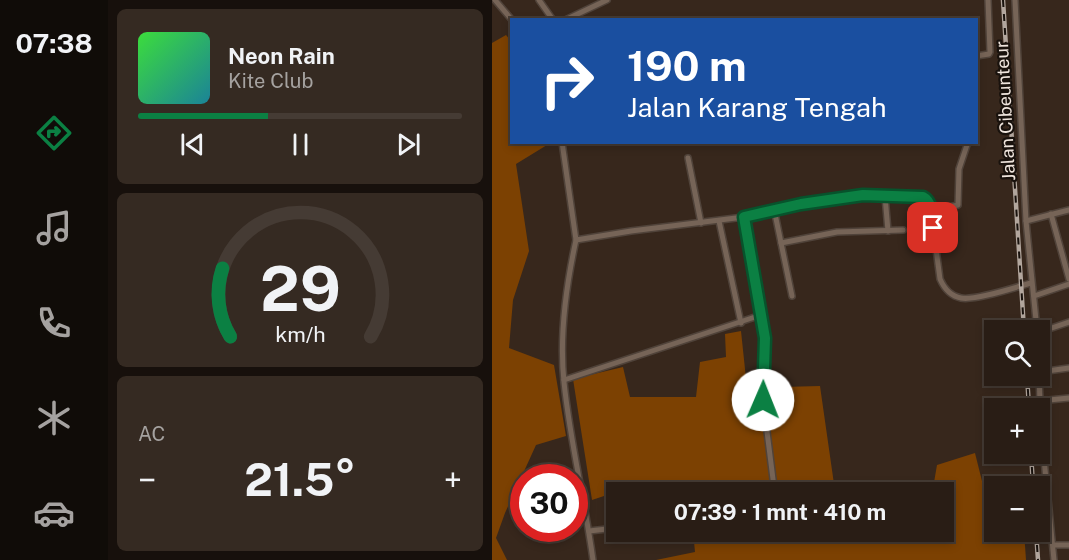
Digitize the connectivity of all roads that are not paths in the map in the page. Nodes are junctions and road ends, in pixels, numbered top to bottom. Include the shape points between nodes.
1 (495, 0) edge
2 (607, 0) edge
3 (988, 0) edge
4 (1015, 0) edge
5 (541, 1) edge
6 (510, 18) edge
7 (552, 18) edge
8 (569, 18) edge
9 (978, 56) edge
10 (562, 144) edge
11 (967, 144) edge
12 (688, 158) dead end
13 (885, 196) junction
14 (774, 209) junction
15 (1069, 210) edge
16 (931, 211) junction
17 (1052, 214) junction
18 (744, 217) junction
19 (719, 221) junction
20 (1026, 221) junction
21 (701, 223) junction
22 (903, 230) dead end
23 (888, 231) junction
24 (576, 240) junction
25 (781, 243) junction
26 (1069, 279) edge
27 (1031, 283) junction
28 (1069, 284) edge
29 (792, 296) dead end
30 (1034, 296) junction
31 (761, 315) junction
32 (1037, 320) edge
33 (1069, 322) edge
34 (741, 323) junction
35 (1050, 328) edge
36 (1069, 368) edge
37 (1050, 371) edge
38 (564, 380) junction
39 (1069, 398) edge
40 (1050, 400) edge
41 (1046, 464) edge
42 (773, 482) edge
43 (606, 529) edge
44 (589, 531) junction
45 (1053, 545) junction
46 (1069, 545) edge
47 (593, 560) edge
48 (1054, 560) edge

1 - 6 street
2 - 8 street
3 - 9 street via 990,52
4 - 20 street, Jalan Cibeunteur
5 - 7 street
10 - 24 street
11 - 16 street via 959,170 958,205
12 - 21 street
13 - 14 street via 863,195
13 - 16 street via 923,197
13 - 23 street
14 - 18 street
14 - 25 street
15 - 17 street
16 - 27 street via 944,288 960,298 971,298
17 - 20 street
17 - 26 street
18 - 19 street
18 - 31 street
19 - 21 street
19 - 34 street
20 - 27 street, Jalan Cibeunteur
21 - 24 street
22 - 23 street
23 - 25 street via 837,232
24 - 38 street via 564,317
25 - 29 street
27 - 30 street, Jalan Cibeunteur
28 - 30 street
30 - 32 street, Jalan Cibeunteur
31 - 34 street
31 - 42 street via 765,338 763,400
33 - 35 street
34 - 38 street
36 - 37 street
38 - 44 street
39 - 40 street
41 - 45 street
43 - 44 street
44 - 47 street
45 - 46 street
45 - 48 street

